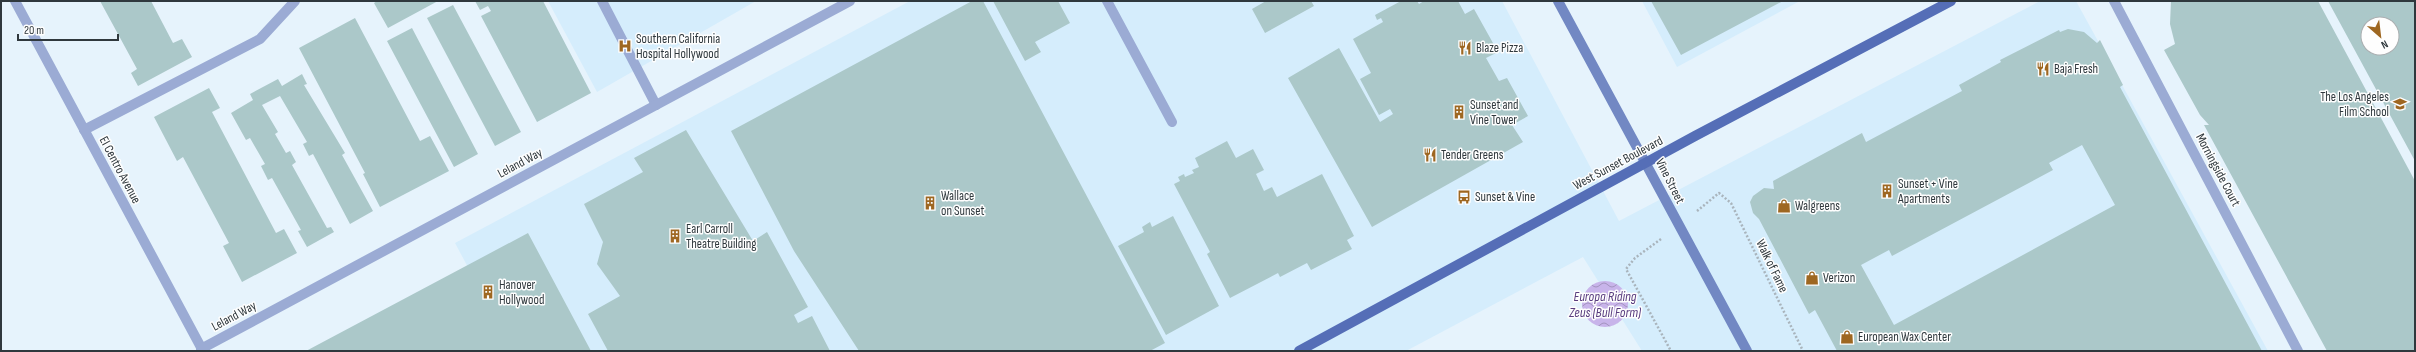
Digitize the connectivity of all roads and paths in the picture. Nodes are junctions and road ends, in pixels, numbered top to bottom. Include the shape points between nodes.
1 (15, 1) edge
2 (295, 1) edge
3 (602, 1) edge
4 (850, 1) edge
5 (1107, 1) edge
6 (1558, 1) edge
7 (1951, 1) edge
8 (2114, 1) edge
9 (656, 105) junction
10 (1172, 122) dead end
11 (84, 130) junction
12 (1646, 164) junction
13 (1719, 193) dead end
14 (1635, 258) dead end
15 (202, 350) edge
16 (1299, 351) edge
17 (1671, 351) edge
18 (1747, 351) edge
19 (1803, 351) edge
20 (2298, 351) edge

1 - 11 street, El Centro Avenue
2 - 11 street via 260,39
3 - 9 street
4 - 9 street, Leland Way
5 - 10 street
6 - 12 main road, Vine Street
7 - 12 main road, West Sunset Boulevard
8 - 20 street, Morningside Court
9 - 15 street, Leland Way
11 - 15 street, El Centro Avenue
12 - 16 main road, West Sunset Boulevard
12 - 18 main road, Vine Street
13 - 19 path, Walk of Fame via 1731,203
14 - 17 path via 1626,270

